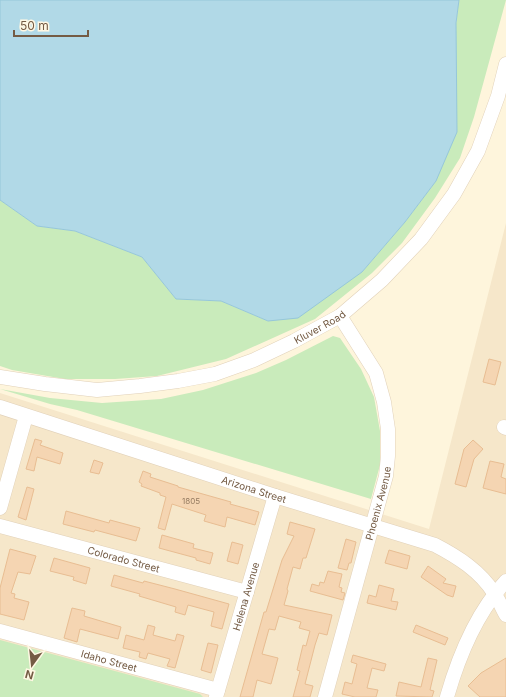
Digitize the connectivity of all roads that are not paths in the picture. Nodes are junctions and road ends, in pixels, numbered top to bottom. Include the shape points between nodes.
1 (506, 64) edge
2 (340, 316) junction
3 (0, 376) edge
4 (0, 407) edge
5 (26, 416) junction
6 (275, 496) junction
7 (0, 508) edge
8 (372, 525) junction
9 (0, 526) edge
10 (506, 581) edge
11 (247, 592) junction
12 (494, 594) junction
13 (506, 615) edge
14 (0, 630) edge
15 (217, 694) edge
16 (325, 697) edge
17 (447, 697) edge

1 - 2 street, Kluver Road via 498,96 478,151 454,194 421,239 387,275
2 - 3 street, Kluver Road via 254,360 215,374 178,381 97,390
2 - 8 street, Phoenix Avenue via 376,373 384,402 388,456 386,476
4 - 5 street, Arizona Street
5 - 6 street, Arizona Street
5 - 7 street
6 - 8 street, Arizona Street
6 - 11 street, Helena Avenue
8 - 12 street, Arizona Street via 435,545 459,558 481,577
8 - 16 street, Phoenix Avenue
9 - 11 street, Colorado Street
10 - 12 street
11 - 15 street, Helena Avenue
12 - 13 street, Arizona Street
12 - 17 street via 471,631
14 - 15 street, Idaho Street

